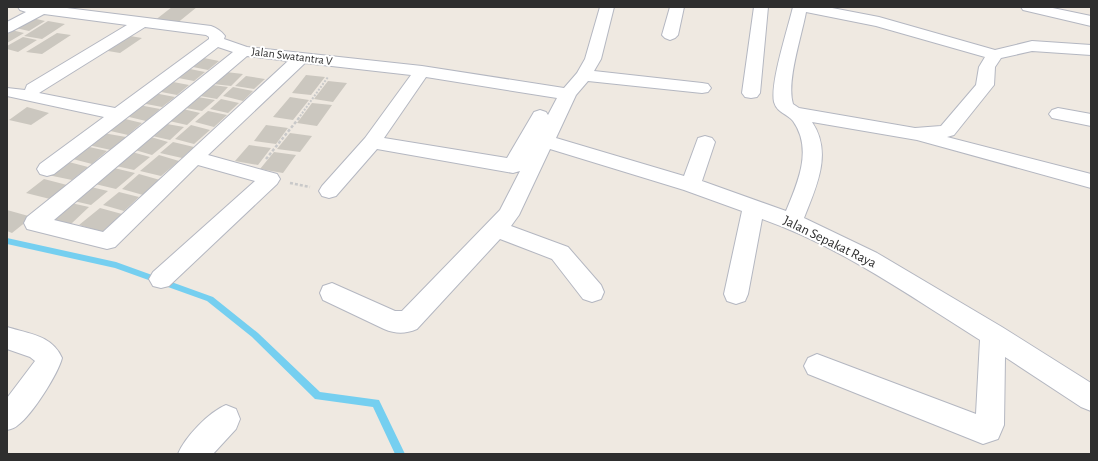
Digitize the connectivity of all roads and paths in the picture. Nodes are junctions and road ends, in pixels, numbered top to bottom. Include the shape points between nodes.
1 (24, 7) edge
2 (607, 7) edge
3 (678, 7) edge
4 (761, 7) edge
5 (800, 7) edge
6 (805, 7) edge
7 (1028, 7) edge
8 (40, 10) junction
9 (1091, 21) edge
10 (141, 22) junction
11 (7, 28) edge
12 (670, 35) dead end
13 (216, 41) junction
14 (1091, 50) edge
15 (244, 51) junction
16 (995, 55) junction
17 (301, 58) junction
18 (339, 62) junction
19 (584, 75) junction
20 (417, 77) junction
21 (702, 88) dead end
22 (33, 89) dead end
23 (10, 92) dead end
24 (751, 93) dead end
25 (556, 97) junction
26 (797, 114) junction
27 (1058, 114) dead end
28 (120, 115) junction
29 (1091, 120) edge
30 (915, 134) junction
31 (544, 141) junction
32 (372, 142) junction
33 (705, 142) dead end
34 (194, 157) junction
35 (47, 169) dead end
36 (262, 176) junction
37 (1091, 180) edge
38 (691, 185) junction
39 (329, 191) joint
40 (754, 207) junction
41 (792, 221) junction
42 (496, 229) junction
43 (160, 279) dead end
44 (592, 292) dead end
45 (332, 293) dead end
46 (736, 294) dead end
47 (993, 335) junction
48 (7, 338) edge
49 (817, 366) dead end
50 (1091, 398) edge
51 (7, 417) edge
52 (226, 419) dead end
53 (192, 454) edge

1 - 8 street, Jalan Swatantra V
2 - 19 street via 593,59
3 - 12 street
4 - 24 street
5 - 26 street via 784,81 784,103 787,110
6 - 16 street via 879,22
7 - 9 street
8 - 10 street, Jalan Swatantra V
8 - 11 street
10 - 13 street, Jalan Swatantra V via 211,31 217,36
10 - 22 street
13 - 15 street, Jalan Swatantra V
13 - 28 street
14 - 16 street via 1032,46
15 - 17 street, Jalan Swatantra V
15 - 34 street via 35,223 107,242
16 - 30 street via 987,67 985,85 947,131
17 - 18 street, Jalan Swatantra V
17 - 34 street
18 - 20 street, Jalan Swatantra V
18 - 36 path via 296,122
19 - 21 street
19 - 25 street
20 - 25 street, Jalan Swatantra V
20 - 32 street
23 - 28 street
25 - 31 street
25 - 32 street via 513,166
26 - 30 street
26 - 41 street via 810,134 813,155 809,179
27 - 29 street
28 - 35 street
30 - 37 street
31 - 38 street, Jalan Sepakat Raya
31 - 42 street via 508,215
32 - 39 street
33 - 38 street
34 - 36 street
36 - 39 path
36 - 43 street
38 - 40 street, Jalan Sepakat Raya
40 - 41 street, Jalan Sepakat Raya
40 - 46 street
41 - 47 street, Jalan Sepakat Raya via 869,258
42 - 44 street via 560,253
42 - 45 street via 408,322 393,322
47 - 49 street via 990,425 988,429 983,430
47 - 50 street, Jalan Sepakat Raya
48 - 51 street via 39,348 49,358 47,365 15,410
52 - 53 street

